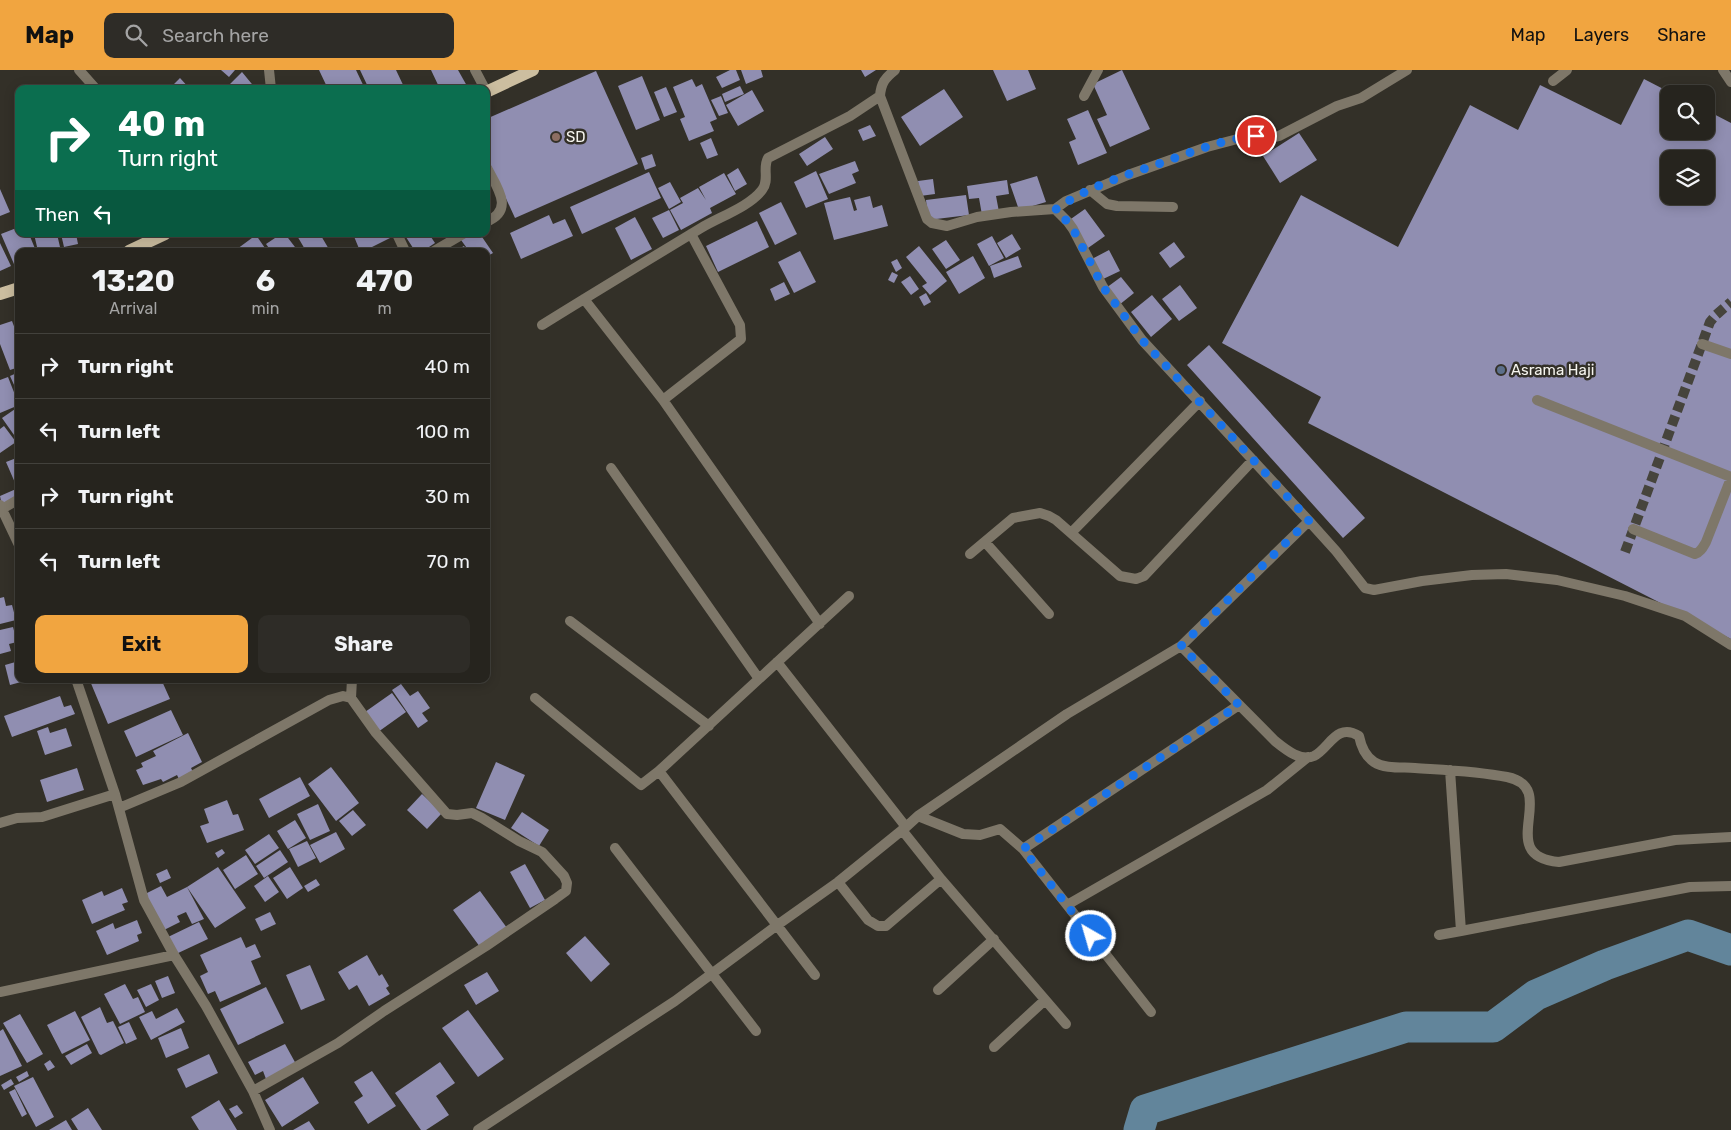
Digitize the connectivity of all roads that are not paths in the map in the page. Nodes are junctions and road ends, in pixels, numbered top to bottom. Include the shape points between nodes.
1 (79, 70) edge
2 (269, 70) edge
3 (474, 70) edge
4 (533, 70) edge
5 (895, 70) edge
6 (1098, 70) edge
7 (1407, 70) edge
8 (1567, 70) edge
9 (1723, 70) edge
10 (1553, 80) dead end
11 (1731, 82) edge
12 (92, 85) edge
13 (271, 85) edge
14 (483, 85) edge
15 (490, 89) edge
16 (880, 96) junction
17 (1084, 96) dead end
18 (490, 174) edge
19 (1090, 190) junction
20 (1173, 206) dead end
21 (1055, 210) junction
22 (490, 220) edge
23 (692, 234) junction
24 (159, 237) edge
25 (458, 237) edge
26 (135, 248) edge
27 (439, 248) edge
28 (15, 289) edge
29 (0, 294) edge
30 (584, 299) junction
31 (542, 324) dead end
32 (1702, 344) dead end
33 (1731, 354) edge
34 (663, 400) junction
35 (1537, 400) dead end
36 (1200, 401) junction
37 (1253, 460) junction
38 (611, 468) dead end
39 (1731, 477) edge
40 (15, 501) edge
41 (1, 507) edge
42 (1309, 520) junction
43 (1634, 529) dead end
44 (1071, 533) junction
45 (15, 537) edge
46 (985, 542) junction
47 (970, 554) dead end
48 (849, 596) dead end
49 (1049, 614) dead end
50 (570, 621) dead end
51 (820, 624) junction
52 (1731, 645) edge
53 (1181, 646) junction
54 (777, 662) junction
55 (759, 679) junction
56 (77, 683) edge
57 (352, 683) edge
58 (351, 698) junction
59 (534, 698) dead end
60 (1239, 705) junction
61 (709, 726) junction
62 (1308, 757) junction
63 (1450, 770) junction
64 (659, 771) junction
65 (115, 794) junction
66 (119, 808) junction
67 (918, 816) junction
68 (0, 823) edge
69 (904, 829) junction
70 (1731, 837) edge
71 (615, 848) dead end
72 (1023, 849) junction
73 (941, 879) junction
74 (838, 882) junction
75 (1731, 886) edge
76 (1067, 905) junction
77 (776, 926) junction
78 (1461, 931) junction
79 (1439, 935) dead end
80 (994, 938) junction
81 (174, 955) junction
82 (712, 974) junction
83 (814, 975) dead end
84 (938, 990) dead end
85 (0, 992) edge
86 (1046, 1000) junction
87 (1152, 1012) dead end
88 (1066, 1024) dead end
89 (756, 1030) dead end
90 (994, 1047) dead end
91 (253, 1091) junction
92 (270, 1130) edge
93 (478, 1130) edge

1 - 12 street
2 - 13 street
3 - 14 street
4 - 15 main road
5 - 16 street via 886,76
6 - 17 street
7 - 19 street via 1362,98 1337,106 1279,136 1245,137 1206,147
8 - 10 street
9 - 11 street
16 - 21 street via 928,220 947,226 994,214
16 - 23 street via 850,116 768,158 765,164 766,184 758,195
18 - 22 street via 503,200 497,216
19 - 20 street via 1112,205
19 - 21 street
21 - 36 street via 1073,229 1103,287 1142,340
23 - 30 street
23 - 34 street via 740,325 741,339
24 - 26 main road
25 - 27 street
28 - 29 main road
30 - 31 street
30 - 34 street
32 - 33 street
34 - 51 street
35 - 39 street
36 - 37 street
36 - 44 street
37 - 42 street
37 - 44 street via 1144,576 1136,579 1120,576
38 - 55 street
39 - 43 street via 1706,542 1698,553
40 - 41 street
41 - 45 street
42 - 52 street via 1364,588 1472,575 1506,574 1557,580 1625,596 1685,616
42 - 53 street
44 - 46 street via 1049,516 1032,514 1013,518
46 - 47 street
46 - 49 street
48 - 51 street
50 - 61 street
51 - 54 street
53 - 60 street
53 - 67 street via 1067,714
54 - 55 street
54 - 69 street
55 - 61 street
56 - 65 street
57 - 58 street
58 - 66 street via 329,700 181,782
58 - 91 street via 376,733 447,814 472,813 542,852 564,876 566,891 338,1043
59 - 64 street via 641,785
60 - 62 street via 1288,751
60 - 72 street
61 - 64 street
62 - 63 street via 1314,756 1338,734 1355,733 1369,758 1383,766
62 - 76 street via 1267,790
63 - 70 street via 1506,776 1524,783 1530,792 1530,849 1550,861 1676,840
63 - 78 street
64 - 77 street
65 - 66 street
65 - 68 street via 42,817 17,818
66 - 81 street via 144,900
67 - 69 street
67 - 72 street via 963,834 980,835 1000,829
69 - 73 street
69 - 74 street
71 - 82 street
72 - 76 street
73 - 74 street via 886,926 878,926 868,920
73 - 80 street
74 - 77 street
75 - 78 street via 1690,887
76 - 87 street
77 - 82 street
77 - 83 street
78 - 79 street
80 - 84 street
80 - 86 street
81 - 85 street
81 - 91 street
82 - 89 street
82 - 93 street via 675,1002
86 - 88 street
86 - 90 street
91 - 92 street

